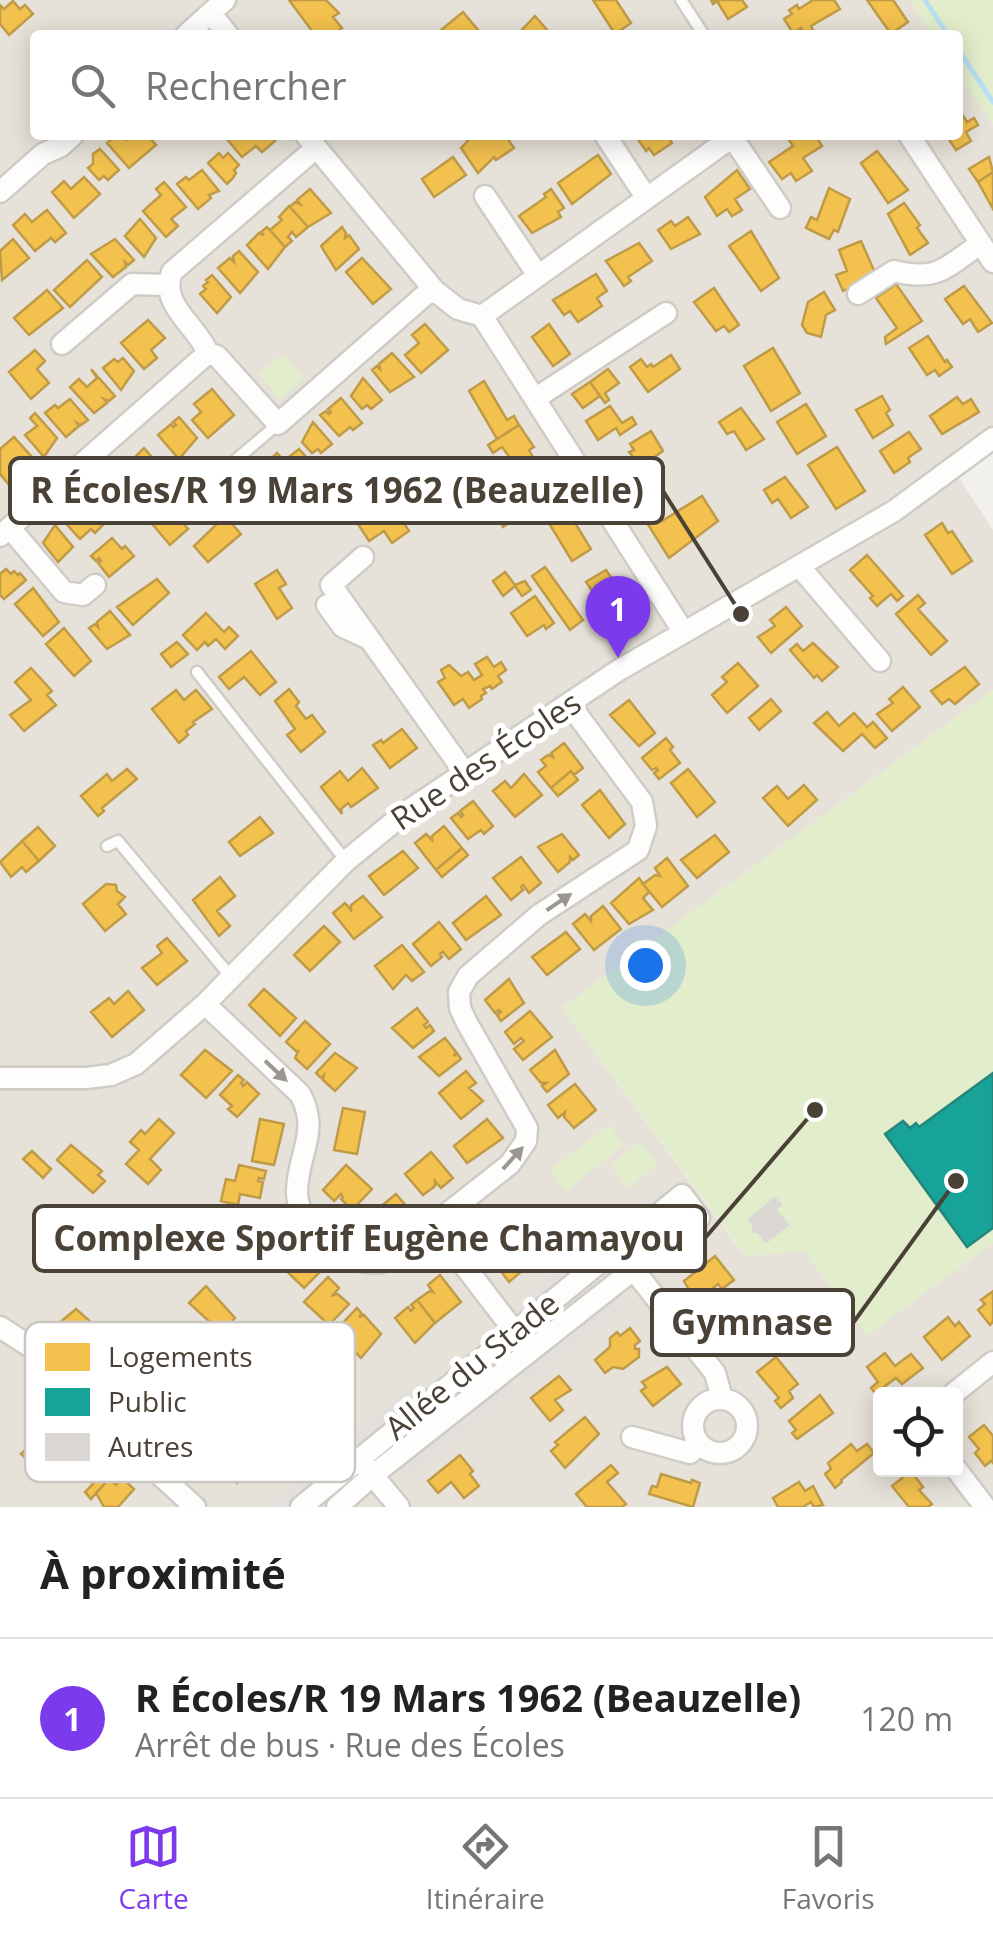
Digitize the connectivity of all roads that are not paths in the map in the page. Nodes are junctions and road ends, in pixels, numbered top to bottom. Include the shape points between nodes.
1 (682, 0) edge
2 (218, 6) edge
3 (192, 30) edge
4 (226, 30) edge
5 (701, 30) edge
6 (68, 140) edge
7 (607, 140) edge
8 (728, 140) edge
9 (737, 140) edge
10 (913, 140) edge
11 (311, 141) edge
12 (0, 192) edge
13 (484, 196) dead end
14 (646, 196) junction
15 (780, 208) dead end
16 (980, 244) junction
17 (993, 262) edge
18 (537, 274) junction
19 (167, 284) junction
20 (435, 292) junction
21 (858, 294) dead end
22 (666, 312) dead end
23 (482, 316) junction
24 (62, 344) dead end
25 (208, 353) junction
26 (536, 398) junction
27 (278, 424) junction
28 (993, 438) edge
29 (199, 490) dead end
30 (3, 527) edge
31 (363, 557) dead end
32 (799, 566) junction
33 (95, 586) dead end
34 (327, 606) dead end
35 (683, 631) junction
36 (369, 638) junction
37 (880, 661) dead end
38 (197, 672) dead end
39 (570, 705) junction
40 (465, 773) junction
41 (107, 846) dead end
42 (346, 861) junction
43 (231, 978) junction
44 (205, 1004) junction
45 (0, 1078) edge
46 (439, 1221) junction
47 (633, 1269) junction
48 (0, 1327) edge
49 (516, 1330) junction
50 (25, 1344) edge
51 (530, 1352) junction
52 (993, 1362) edge
53 (962, 1387) edge
54 (722, 1398) junction
55 (632, 1437) dead end
56 (699, 1445) junction
57 (359, 1458) junction
58 (355, 1461) edge
59 (373, 1475) junction
60 (962, 1477) edge
61 (168, 1482) edge
62 (331, 1482) edge
63 (195, 1507) edge
64 (301, 1507) edge
65 (338, 1507) edge
66 (399, 1507) edge
67 (985, 1507) edge

1 - 5 lane
2 - 3 street
2 - 4 street
6 - 12 street
7 - 14 street
8 - 14 street
9 - 15 street
10 - 16 street
11 - 19 street
11 - 20 street
13 - 18 street
14 - 18 street
16 - 17 street
16 - 21 street via 933,276 894,270
18 - 23 street
19 - 24 street via 132,284
19 - 25 street via 172,303
20 - 23 street
20 - 27 street
22 - 26 street
23 - 26 street
25 - 27 street
25 - 30 street
26 - 35 street
27 - 29 lane
28 - 32 street, Rue des Écoles via 894,511
30 - 33 street via 64,592 83,596
31 - 36 street via 331,585
32 - 35 street, Rue des Écoles
32 - 37 street
34 - 36 street via 343,627
35 - 39 street, Rue des Écoles
36 - 40 street
38 - 42 lane
39 - 40 street, Rue des Écoles
46 -> 39 street via 510,1164 526,1141 522,1114 466,1023 458,992 539,915 638,850 646,826 642,802
40 - 42 street, Rue des Écoles
41 - 43 lane via 118,841
42 - 43 street, Rue des Écoles
43 - 44 street, Rue des Écoles
44 - 45 street, Rue des Écoles via 136,1064 111,1074
44 -> 46 street via 308,1109 297,1192 300,1210 325,1242 374,1265
46 - 49 street via 443,1238
47 - 49 street, Allée du Stade via 699,1218 682,1196
47 - 51 street, Allée du Stade
47 - 54 street via 715,1373
48 - 50 street
49 - 51 street
49 - 57 street, Allée du Stade
51 - 59 street, Allée du Stade
52 - 53 street
54 - 56 street via 701,1404 692,1424
54 - 56 street via 738,1405 747,1420 745,1438 732,1451 714,1454
55 - 56 street via 690,1453
57 - 58 street, Allée du Stade
57 - 59 street
59 - 65 street, Allée du Stade
59 - 66 street
60 - 67 street
61 - 63 street
62 - 64 street, Allée du Stade

